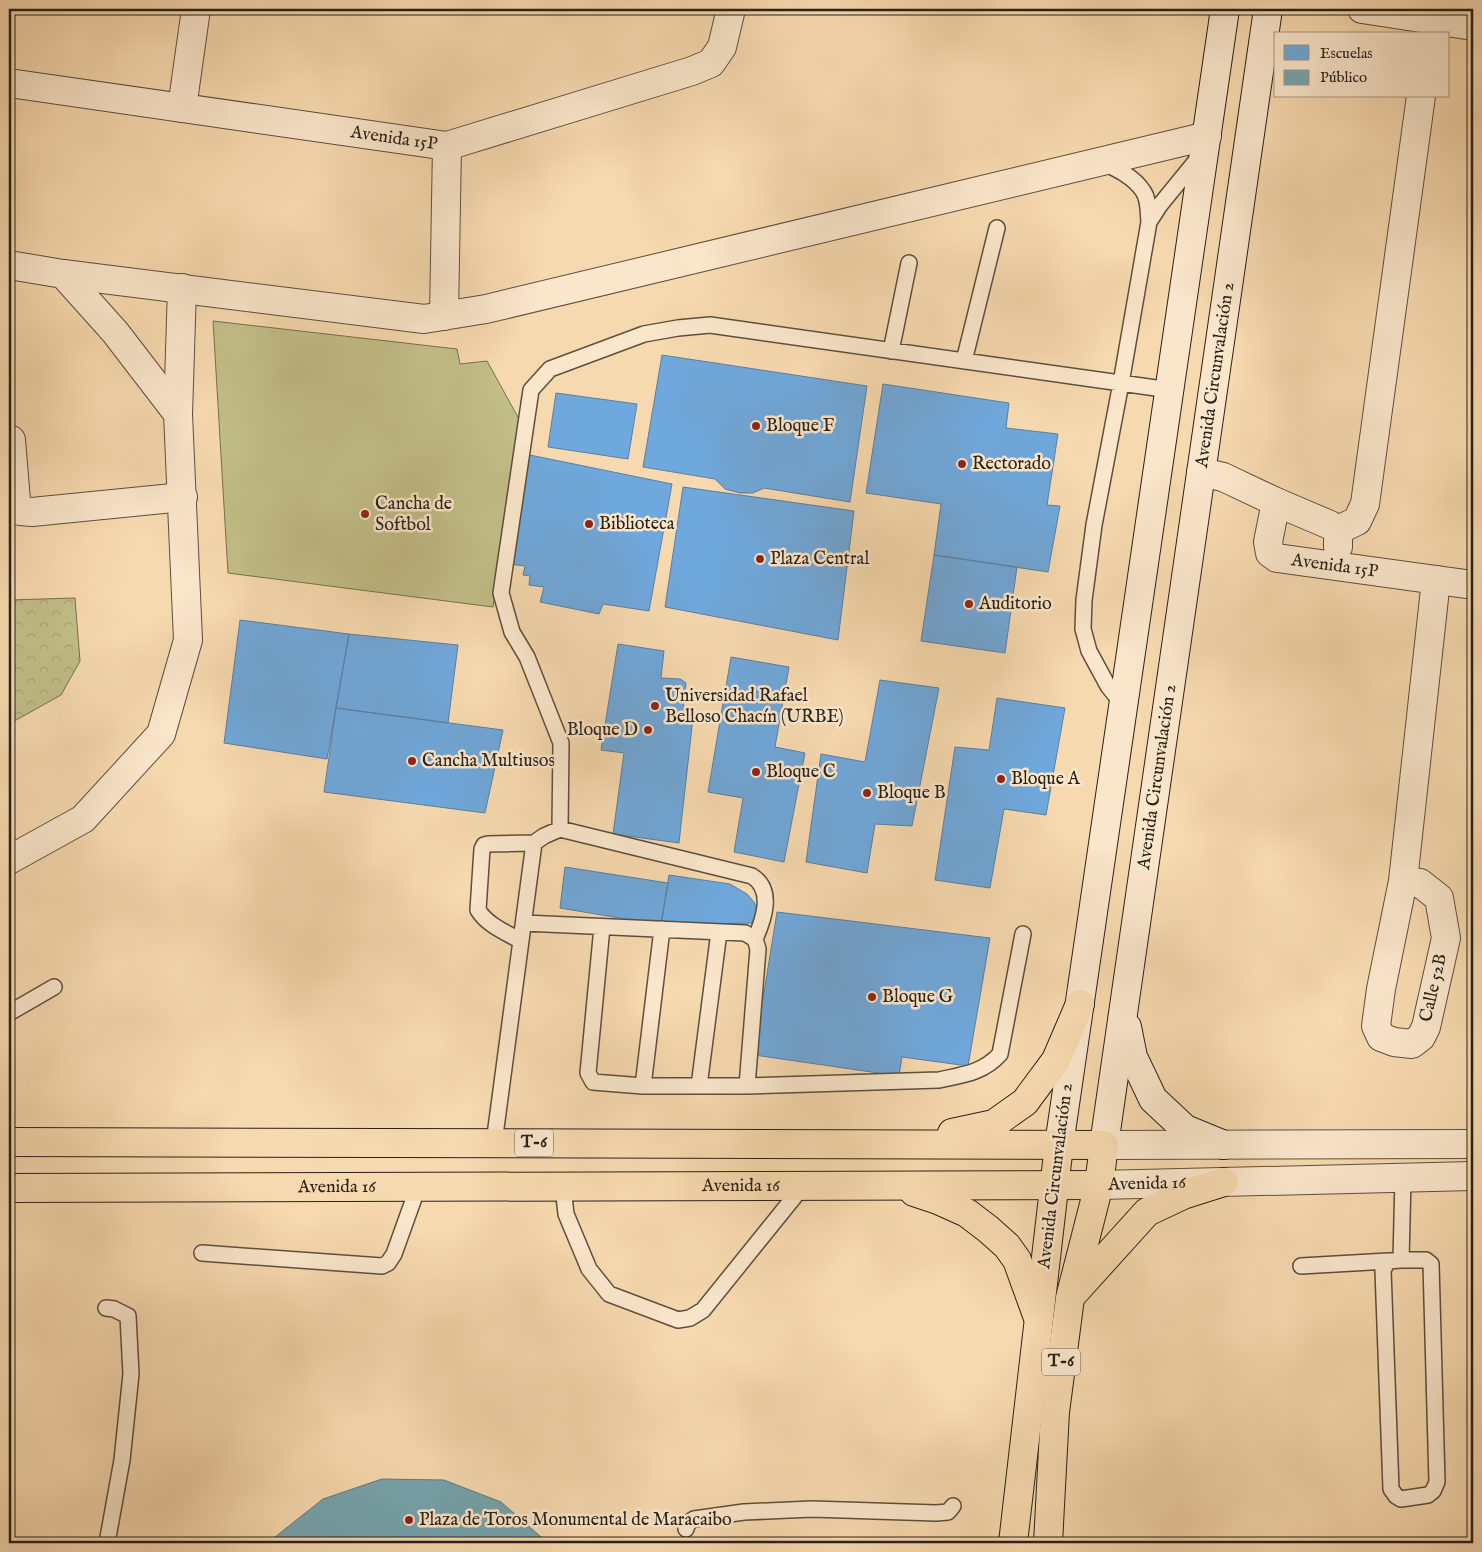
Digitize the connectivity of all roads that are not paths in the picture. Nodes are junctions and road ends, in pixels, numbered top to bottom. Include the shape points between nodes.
1 (196, 9) edge
2 (731, 9) edge
3 (1222, 9) edge
4 (1268, 9) edge
5 (1362, 9) edge
6 (1419, 19) edge
7 (1473, 26) edge
8 (9, 83) edge
9 (1421, 98) edge
10 (182, 108) junction
11 (1206, 143) junction
12 (447, 146) junction
13 (1101, 162) junction
14 (1149, 222) junction
15 (997, 228) dead end
16 (909, 263) dead end
17 (9, 265) edge
18 (63, 274) junction
19 (182, 288) junction
20 (444, 316) junction
21 (891, 351) junction
22 (964, 361) junction
23 (1122, 383) junction
24 (1170, 390) junction
25 (178, 414) junction
26 (12, 440) dead end
27 (1201, 472) junction
28 (183, 497) junction
29 (1276, 502) junction
30 (1338, 530) junction
31 (1336, 566) junction
32 (1436, 580) junction
33 (1473, 586) edge
34 (1124, 706) junction
35 (560, 829) junction
36 (534, 843) junction
37 (9, 860) edge
38 (1403, 881) junction
39 (524, 923) junction
40 (602, 927) junction
41 (662, 929) junction
42 (719, 932) junction
43 (1023, 934) dead end
44 (755, 939) junction
45 (521, 941) junction
46 (54, 987) dead end
47 (1080, 1004) junction
48 (1124, 1011) junction
49 (9, 1013) edge
50 (643, 1086) junction
51 (698, 1086) junction
52 (747, 1086) junction
53 (9, 1142) edge
54 (494, 1143) junction
55 (901, 1144) junction
56 (1473, 1144) edge
57 (1059, 1145) junction
58 (1104, 1145) junction
59 (1224, 1145) junction
60 (1473, 1176) edge
61 (1403, 1178) junction
62 (1224, 1182) junction
63 (1054, 1185) junction
64 (1099, 1185) junction
65 (802, 1186) junction
66 (893, 1186) junction
67 (418, 1187) junction
68 (563, 1187) junction
69 (9, 1188) edge
70 (202, 1254) dead end
71 (1395, 1260) junction
72 (1302, 1266) dead end
73 (1070, 1298) junction
74 (106, 1308) dead end
75 (1038, 1318) junction
76 (953, 1506) dead end
77 (686, 1530) dead end
78 (107, 1543) edge
79 (1013, 1543) edge
80 (1048, 1543) edge

1 - 10 street
2 - 12 street, Avenida 15P via 722,47 711,63
3 - 11 street, Avenida Circunvalación 2
4 - 27 street, Avenida Circunvalación 2
5 - 6 street
6 - 7 street
8 - 10 street, Avenida 15P
9 - 30 street via 1366,504 1357,521
10 - 12 street, Avenida 15P
11 - 13 street
11 - 14 lane
11 - 24 street, Avenida Circunvalación 2
12 - 20 street
13 - 14 lane via 1130,177 1144,192
13 - 20 street via 486,309
14 - 23 lane
15 - 22 lane
16 - 21 lane
17 - 18 street
18 - 19 street
18 - 25 street via 115,332
19 - 20 street via 424,320
19 - 25 street
21 - 22 lane
21 - 35 lane via 710,326 678,328 644,334 550,369 531,390 501,593 512,632 527,657 561,743
22 - 23 lane
23 - 24 lane
23 - 34 lane via 1094,525 1083,629 1089,652 1108,686
24 - 34 street, Avenida Circunvalación 2
25 - 28 street
26 - 28 street via 16,501 20,511
27 - 29 street via 1223,477
27 - 48 street, Avenida Circunvalación 2
28 - 37 street via 188,640 161,734 84,819
29 - 30 street
29 - 31 street, Avenida 15P via 1268,542 1270,553 1277,558
30 - 31 street
31 - 32 street, Avenida 15P
32 - 33 street, Avenida 15P
32 - 38 street, Calle 52B
34 - 47 street, Avenida Circunvalación 2
35 - 36 lane
35 - 44 lane via 752,876 759,880 767,898 762,925
36 - 39 lane
36 - 45 lane via 488,844 482,849 478,910 488,922
38 - 38 street, Calle 52B via 1376,1026 1381,1037 1412,1044 1426,1027 1446,938 1438,898 1420,883
39 - 40 lane
39 - 45 lane
40 - 41 lane
40 - 50 lane via 588,1073 593,1082
41 - 42 lane
41 - 50 lane
42 - 44 lane via 745,933
42 - 51 lane
43 - 52 lane via 1000,1054 991,1064 939,1080
44 - 52 lane via 758,949
45 - 54 lane
46 - 49 lane
47 - 55 highway via 1056,1060 1025,1102 994,1124
47 - 57 street, Avenida Circunvalación 2
48 - 58 street, Avenida Circunvalación 2
48 - 59 street via 1133,1057 1153,1098 1185,1129
50 - 51 lane
51 - 52 lane
53 - 54 highway, T-6
54 - 55 highway, T-6
55 - 57 highway, T-6
56 - 59 street
57 - 58 highway, T-6
57 - 63 highway, Avenida Circunvalación 2 / T-6
58 - 59 street
58 - 64 highway, Avenida Circunvalación 2 / T-6
60 - 61 street, Avenida 16
61 - 62 street, Avenida 16
61 - 71 lane
62 - 64 street, Avenida 16
62 - 73 highway via 1147,1212
63 - 64 highway, Avenida 16
63 - 66 highway, Avenida 16
63 - 75 highway, Avenida Circunvalación 2 / T-6
64 - 73 highway, Avenida Circunvalación 2 / T-6
65 - 66 highway, Avenida 16
65 - 68 highway, Avenida 16
65 - 68 lane via 703,1310 690,1318 678,1320 609,1294 589,1269 566,1214
66 - 75 highway via 967,1213 1007,1246 1017,1260
67 - 68 highway, Avenida 16
67 - 69 highway, Avenida 16
67 - 70 lane via 394,1254 382,1266
71 - 71 lane via 1384,1270 1392,1489 1401,1499 1428,1495 1437,1482 1431,1264 1426,1260
71 - 72 lane
73 - 80 highway, Avenida Circunvalación 2 / T-6 via 1055,1412
74 - 78 lane via 128,1316 131,1374 122,1460
75 - 79 highway, Avenida Circunvalación 2 / T-6
76 - 77 lane via 948,1512 936,1514 812,1509 744,1512 694,1519

